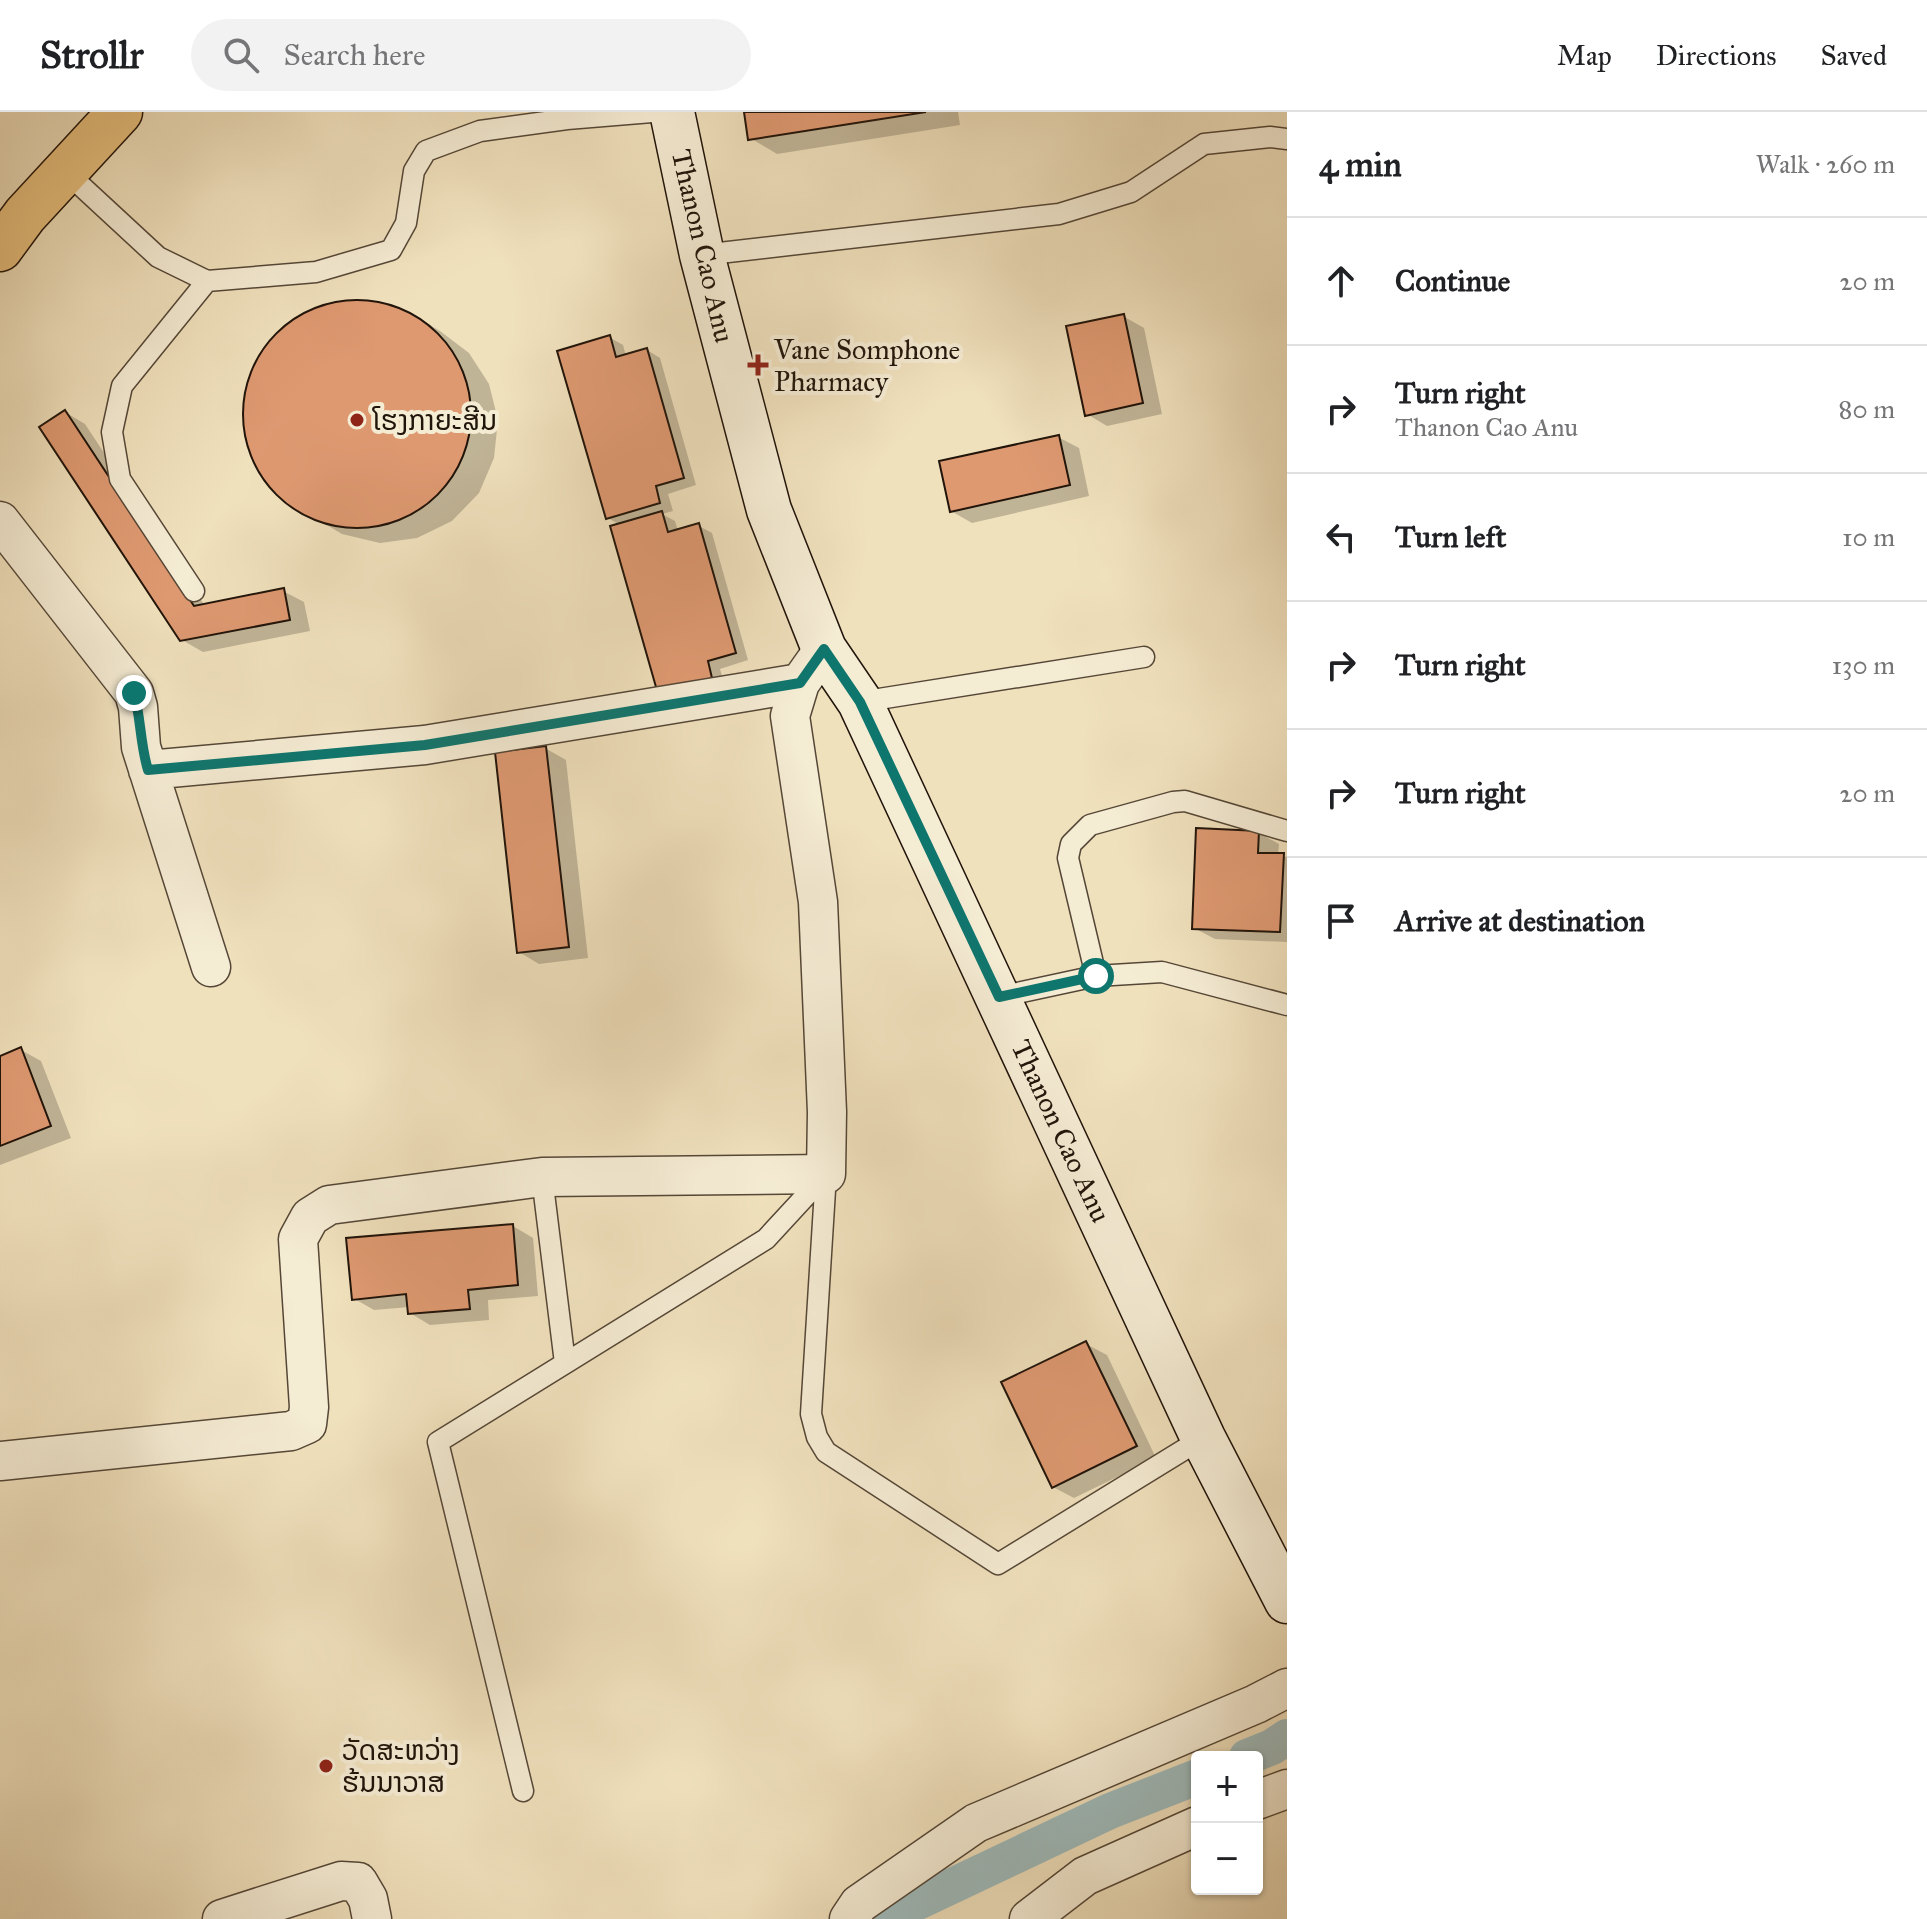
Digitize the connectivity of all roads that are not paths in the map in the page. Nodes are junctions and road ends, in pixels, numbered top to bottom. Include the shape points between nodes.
1 (120, 112) edge
2 (652, 112) edge
3 (672, 112) edge
4 (1287, 139) edge
5 (65, 171) junction
6 (0, 249) edge
7 (702, 255) junction
8 (207, 281) junction
9 (0, 521) edge
10 (194, 591) dead end
11 (1144, 657) dead end
12 (812, 666) junction
13 (860, 702) junction
14 (148, 770) junction
15 (1287, 831) edge
16 (211, 967) dead end
17 (1096, 976) junction
18 (999, 997) junction
19 (1287, 1005) edge
20 (826, 1174) junction
21 (542, 1177) junction
22 (565, 1363) junction
23 (1203, 1438) junction
24 (0, 1461) edge
25 (1287, 1601) edge
26 (1287, 1688) edge
27 (1287, 1789) edge
28 (523, 1791) dead end
29 (1263, 1798) edge
30 (1191, 1829) edge
31 (222, 1919) edge
32 (372, 1919) edge
33 (849, 1919) edge
34 (1029, 1919) edge

1 - 5 main road
2 - 8 lane via 480,131 426,151 414,171 406,223 391,250 316,272
3 - 7 street, Thanon Cao Anu
4 - 7 lane via 1204,144 1131,192 1059,214
5 - 6 main road
5 - 8 lane via 158,257
7 - 12 street, Thanon Cao Anu
8 - 10 lane via 122,386 112,432 120,479
9 - 14 street via 134,693
11 - 13 lane
12 - 13 street, Thanon Cao Anu
12 - 14 street via 425,745
12 - 20 street via 790,716 818,902
13 - 18 street, Thanon Cao Anu
14 - 16 street
15 - 17 lane via 1185,801 1090,825 1071,844 1068,858
17 - 18 lane
17 - 19 lane via 1162,972
18 - 23 street, Thanon Cao Anu
20 - 21 street
20 - 22 lane via 766,1239
20 - 23 lane via 811,1414 826,1452 998,1564
21 - 22 lane
21 - 24 street via 329,1205 310,1217 298,1239 307,1424 291,1431
22 - 28 lane via 438,1442
23 - 25 street, Thanon Cao Anu
26 - 33 street via 976,1823 859,1904
27 - 29 street
30 - 34 street via 1085,1876
31 - 32 street via 341,1881 358,1882

